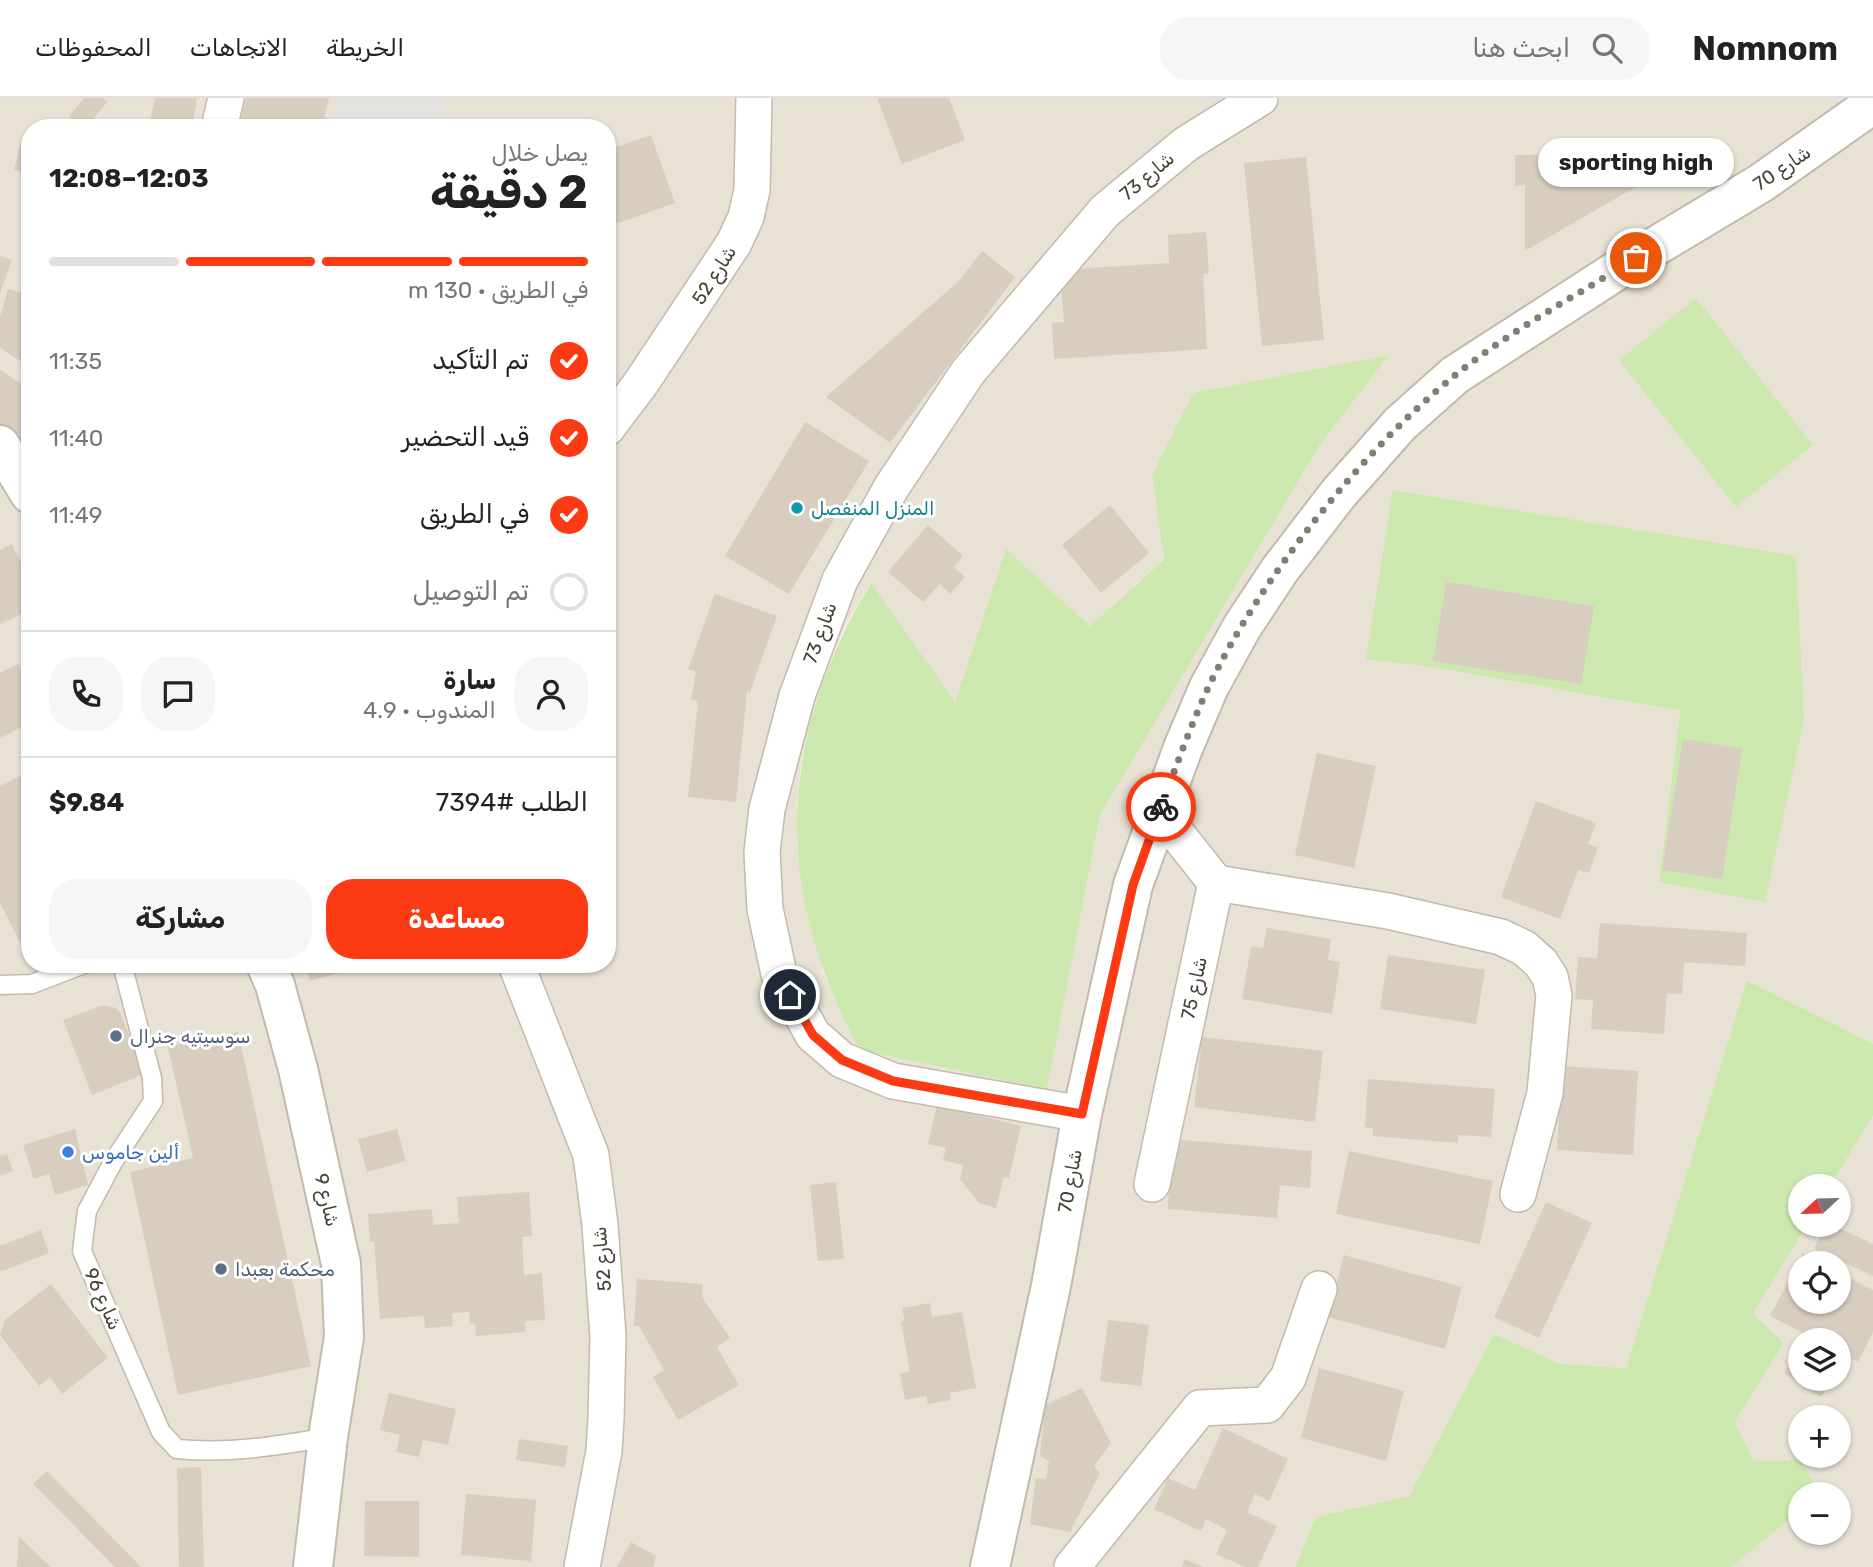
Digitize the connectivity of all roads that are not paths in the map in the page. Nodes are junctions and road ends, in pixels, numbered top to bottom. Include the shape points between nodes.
1 (226, 98) edge
2 (754, 98) edge
3 (1261, 98) edge
4 (1868, 103) edge
5 (221, 119) edge
6 (616, 416) edge
7 (0, 444) edge
8 (21, 479) edge
9 (1159, 811) junction
10 (1216, 883) junction
11 (61, 973) edge
12 (124, 973) edge
13 (270, 973) edge
14 (519, 973) edge
15 (0, 985) edge
16 (1082, 1114) junction
17 (1152, 1184) dead end
18 (1518, 1194) dead end
19 (1319, 1289) dead end
20 (328, 1437) junction
21 (313, 1567) edge
22 (582, 1567) edge
23 (990, 1567) edge
24 (1072, 1567) edge

1 - 5 street
2 - 6 street, شارع 52 via 752,190 746,217 734,243
3 - 16 street, شارع 73 via 1186,144 1105,211 968,372 891,488 840,580 797,696 767,809 762,852 765,909 779,974 813,1035 842,1060 893,1081
4 - 9 street, شارع 70 via 1760,183 1455,375 1400,424 1308,532 1242,627 1209,687
7 - 8 street
9 - 10 street
9 - 16 street, شارع 70 via 1133,885
10 - 17 street, شارع 75
10 - 18 street via 1388,911 1501,937 1541,963 1550,976 1553,995 1545,1093
11 - 15 lane via 32,984
12 - 20 lane, شارع 96 via 152,1077 153,1101 87,1211 82,1251 161,1432 177,1449 208,1452
13 - 20 street, شارع 9 via 298,1069 341,1264 344,1338
14 - 22 street, شارع 52 via 590,1155 600,1225 608,1336 605,1430
16 - 23 street, شارع 70 via 1051,1286
19 - 24 street via 1288,1378 1267,1405 1200,1408
20 - 21 street, شارع 9

